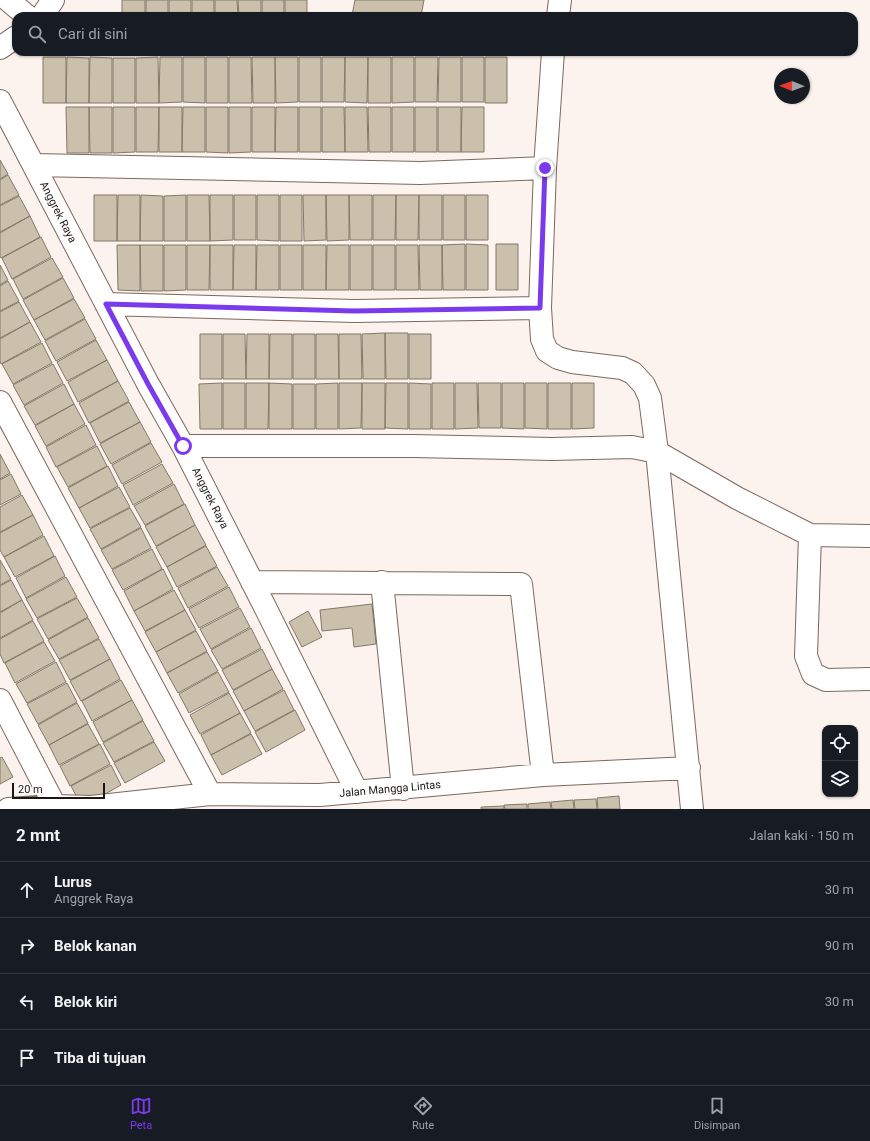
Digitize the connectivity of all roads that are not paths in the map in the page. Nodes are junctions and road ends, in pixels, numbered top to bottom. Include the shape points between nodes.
1 (8, 0) edge
2 (53, 0) edge
3 (560, 0) edge
4 (22, 12) edge
5 (45, 12) edge
6 (558, 12) edge
7 (12, 40) edge
8 (0, 48) edge
9 (552, 56) edge
10 (0, 101) edge
11 (34, 165) junction
12 (545, 168) junction
13 (106, 304) junction
14 (540, 308) junction
15 (0, 402) edge
16 (183, 446) junction
17 (657, 452) junction
18 (810, 535) junction
19 (870, 536) edge
20 (252, 582) junction
21 (382, 582) junction
22 (870, 679) edge
23 (0, 700) edge
24 (689, 768) junction
25 (543, 775) junction
26 (403, 789) junction
27 (357, 792) junction
28 (210, 794) junction
29 (55, 806) junction
30 (91, 808) edge
31 (8, 809) edge
32 (692, 809) edge

1 - 4 street
2 - 5 street
3 - 6 street
7 - 8 street
9 - 12 street
10 - 11 street, Anggrek Raya
11 - 12 street via 420,173
11 - 13 street, Anggrek Raya
12 - 14 street
13 - 14 street via 354,311
13 - 16 street, Anggrek Raya
14 - 17 street via 542,339 547,351 572,362 622,368 632,373 644,385 650,398
15 - 28 street
16 - 17 street via 552,449 632,447
16 - 20 street, Anggrek Raya
17 - 18 street via 737,498
17 - 24 street
18 - 19 street
18 - 22 street via 806,656 813,674 826,680
20 - 21 street
20 - 27 street, Anggrek Raya
21 - 25 street via 521,584
21 - 26 street
23 - 29 street
24 - 25 street, Jalan Mangga Lintas
24 - 32 street
25 - 26 street, Jalan Mangga Lintas
26 - 27 street, Jalan Mangga Lintas
27 - 28 street, Jalan Mangga Lintas via 320,795
28 - 30 street, Jalan Mangga Lintas
29 - 30 street, Jalan Mangga Lintas
29 - 31 street, Jalan Mangga Lintas

